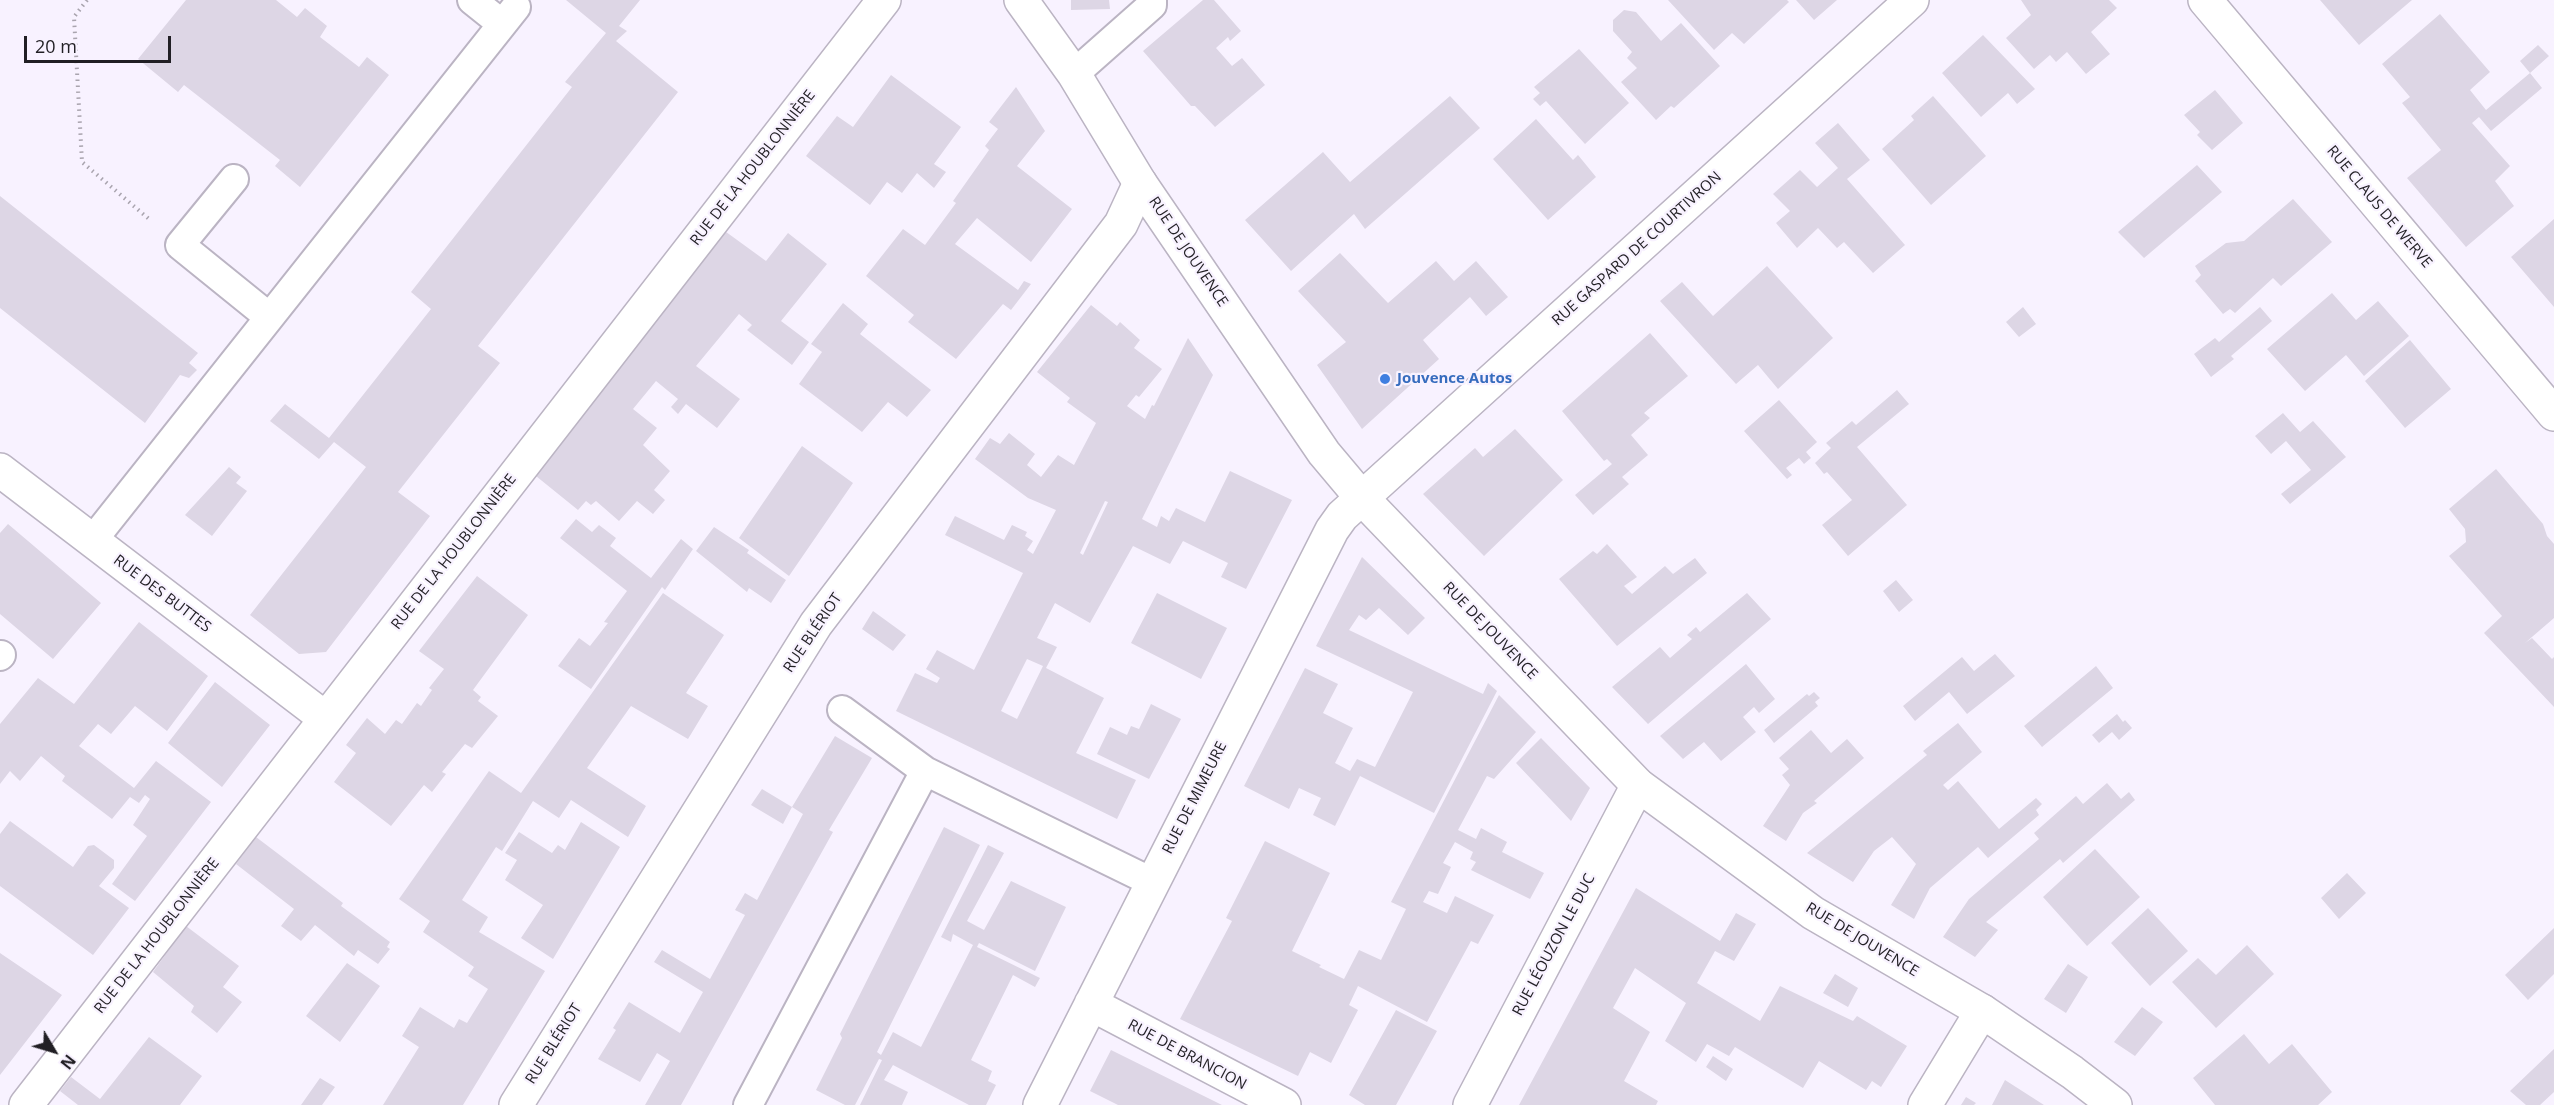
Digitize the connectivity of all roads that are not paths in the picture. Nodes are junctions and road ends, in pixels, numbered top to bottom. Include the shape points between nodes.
1 (472, 0) edge
2 (884, 0) edge
3 (1021, 0) edge
4 (1152, 0) edge
5 (1912, 0) edge
6 (2205, 0) edge
7 (1074, 74) junction
8 (234, 178) dead end
9 (1140, 183) junction
10 (269, 317) junction
11 (2554, 414) edge
12 (0, 470) edge
13 (1361, 497) junction
14 (92, 541) junction
15 (842, 710) dead end
16 (325, 718) junction
17 (925, 771) junction
18 (1638, 785) junction
19 (1152, 882) junction
20 (1091, 1004) junction
21 (1982, 1011) junction
22 (26, 1105) edge
23 (516, 1105) edge
24 (748, 1105) edge
25 (1040, 1105) edge
26 (1284, 1105) edge
27 (1470, 1105) edge
28 (1925, 1105) edge
29 (2115, 1105) edge

1 - 10 lane via 509,15
2 - 16 street, RUE DE LA HOUBLONNIÈRE
3 - 7 street, RUE DE JOUVENCE
4 - 7 lane via 1152,5
5 - 13 street, RUE GASPARD DE COURTIVRON
6 - 11 street, RUE CLAUS DE WERVE
7 - 9 street, RUE DE JOUVENCE
8 - 10 lane via 180,245
9 - 13 street, RUE DE JOUVENCE via 1324,453
9 - 23 street, RUE BLÉRIOT via 1121,224 816,624
10 - 14 lane
12 - 14 street, RUE DES BUTTES
13 - 18 street, RUE DE JOUVENCE
13 - 19 street, RUE DE MIMEURE via 1332,530
14 - 16 street, RUE DES BUTTES
15 - 17 lane
16 - 22 street, RUE DE LA HOUBLONNIÈRE
17 - 19 lane
17 - 24 lane
18 - 21 street, RUE DE JOUVENCE via 1813,913
18 - 27 street, RUE LÉOUZON LE DUC
19 - 20 street, RUE DE MIMEURE
20 - 25 street, RUE DE MIMEURE
20 - 26 street, RUE DE BRANCION
21 - 28 street
21 - 29 street, RUE DE JOUVENCE

